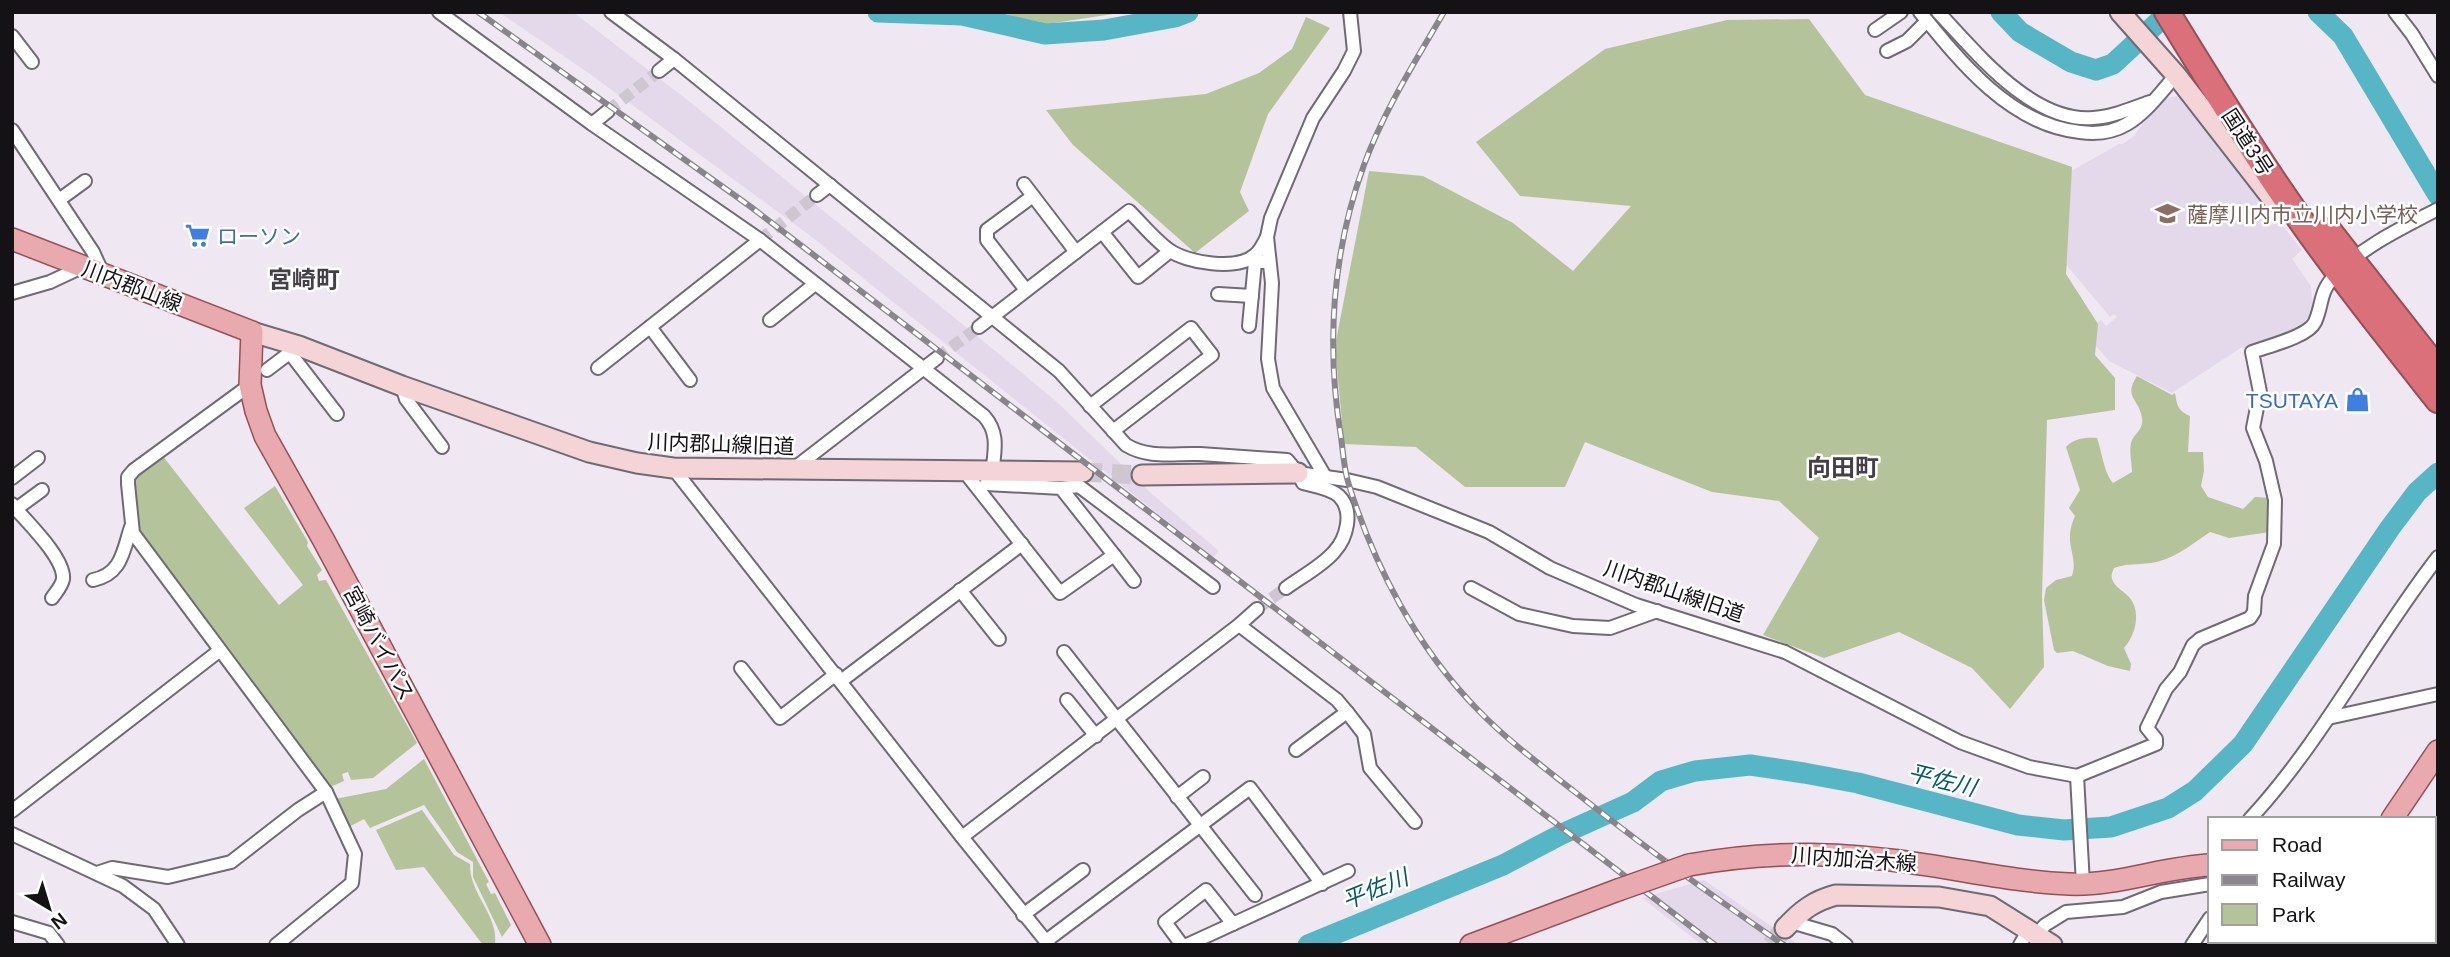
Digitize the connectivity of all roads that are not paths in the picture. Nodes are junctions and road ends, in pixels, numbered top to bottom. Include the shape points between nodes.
1 (439, 12) edge
2 (611, 12) edge
3 (1350, 12) edge
4 (1901, 12) edge
5 (1938, 12) edge
6 (2120, 12) edge
7 (2166, 12) edge
8 (2183, 12) edge
9 (2395, 12) edge
10 (1924, 17) edge
11 (1875, 30) dead end
12 (12, 36) edge
13 (1887, 51) dead end
14 (674, 59) junction
15 (32, 62) dead end
16 (2207, 64) junction
17 (2172, 70) junction
18 (659, 71) tunnel mouth
19 (2438, 76) edge
20 (2153, 100) junction
21 (608, 111) tunnel mouth
22 (2213, 122) junction
23 (592, 124) junction
24 (2248, 128) junction
25 (12, 130) edge
26 (85, 181) dead end
27 (1024, 184) dead end
28 (830, 185) junction
29 (817, 195) tunnel mouth
30 (1032, 196) junction
31 (59, 200) junction
32 (2438, 209) edge
33 (1102, 232) junction
34 (1267, 237) junction
35 (12, 239) edge
36 (760, 240) junction
37 (1170, 251) junction
38 (1076, 252) junction
39 (1255, 258) junction
40 (1271, 262) junction
41 (82, 267) junction
42 (2345, 267) junction
43 (104, 276) junction
44 (815, 284) junction
45 (1026, 290) junction
46 (12, 293) edge
47 (1218, 294) dead end
48 (1252, 296) junction
49 (992, 317) junction
50 (770, 320) dead end
51 (1249, 326) dead end
52 (650, 327) junction
53 (979, 327) tunnel mouth
54 (252, 332) junction
55 (294, 350) junction
56 (937, 358) tunnel mouth
57 (598, 368) dead end
58 (267, 370) dead end
59 (922, 370) junction
60 (2438, 370) edge
61 (690, 380) dead end
62 (250, 384) junction
63 (402, 386) junction
64 (2438, 400) edge
65 (1090, 405) junction
66 (337, 414) dead end
67 (1113, 432) junction
68 (442, 447) dead end
69 (38, 458) dead end
70 (673, 468) junction
71 (792, 470) junction
72 (1083, 472) tunnel mouth
73 (1298, 473) junction
74 (1142, 475) tunnel mouth
75 (969, 477) junction
76 (12, 478) edge
77 (992, 478) junction
78 (1326, 478) junction
79 (1061, 488) junction
80 (42, 490) dead end
81 (14, 507) edge
82 (131, 527) junction
83 (1021, 544) junction
84 (1114, 555) junction
85 (2438, 557) edge
86 (93, 580) dead end
87 (1134, 581) dead end
88 (1213, 587) dead end
89 (1286, 588) tunnel mouth
90 (1471, 588) dead end
91 (960, 590) junction
92 (52, 598) dead end
93 (1257, 609) tunnel mouth
94 (1657, 611) junction
95 (1239, 625) junction
96 (999, 639) dead end
97 (219, 651) junction
98 (1064, 652) dead end
99 (741, 668) dead end
100 (838, 677) junction
101 (2438, 694) edge
102 (1067, 700) dead end
103 (1347, 712) junction
104 (2328, 718) junction
105 (1116, 720) junction
106 (1096, 736) junction
107 (1296, 750) dead end
108 (2434, 763) edge
109 (2077, 776) junction
110 (1203, 777) dead end
111 (326, 792) junction
112 (1177, 797) junction
113 (12, 811) edge
114 (2252, 817) edge
115 (2394, 817) edge
116 (1415, 822) dead end
117 (1199, 825) junction
118 (13, 835) edge
119 (962, 837) junction
120 (2208, 865) edge
121 (1083, 870) dead end
122 (1348, 871) dead end
123 (97, 873) junction
124 (1322, 884) junction
125 (2083, 884) junction
126 (2208, 884) edge
127 (1255, 895) dead end
128 (1023, 915) junction
129 (2208, 921) edge
130 (12, 922) edge
131 (1233, 924) junction
132 (1788, 925) joint
133 (2034, 938) edge
134 (1048, 943) edge
135 (58, 945) edge
136 (178, 945) edge
137 (276, 945) edge
138 (540, 945) edge
139 (1184, 945) edge
140 (1471, 945) edge
141 (1846, 945) edge
142 (2192, 945) edge

1 - 23 street
2 - 14 street
3 - 34 street via 1354,51 1313,118
4 - 11 street
5 - 20 street via 2002,77 2044,108 2069,117 2093,118
6 - 17 street
7 - 16 highway, 国道3号
8 - 16 highway, 国道3号
9 - 19 street
10 - 13 street via 1907,41
10 - 20 street via 1954,54 1999,96 2038,122 2092,134 2137,118
12 - 15 street
14 - 18 street
14 - 28 street
16 - 24 highway, 国道3号
17 - 20 street
17 - 22 street
21 - 23 street
22 - 24 street
22 - 42 street via 2279,208
23 - 36 street
24 - 42 highway, 国道3号
25 - 31 street
26 - 31 street
27 - 30 street
28 - 29 street
28 - 49 street
30 - 38 street
30 - 45 street via 987,230 988,240
31 - 43 street
32 - 42 street
33 - 37 street via 1129,211
33 - 37 street via 1138,277
33 - 38 street
34 - 39 street
34 - 40 street
35 - 41 main road, 川内郡山線
36 - 44 street
36 - 52 street
37 - 39 street via 1202,262
38 - 45 street
39 - 40 street
39 - 48 street
40 - 78 street via 1268,359 1273,388
41 - 43 main road, 川内郡山線
41 - 46 street
42 - 60 highway, 国道3号
42 - 64 highway, 国道3号
42 - 109 street via 2325,287 2312,327 2252,352 2260,392 2253,428 2275,500 2274,544 2255,596 2254,612 2193,645 2147,728 2156,744
43 - 54 main road, 川内郡山線
44 - 50 street
44 - 59 street
45 - 49 street
47 - 48 street
48 - 51 street
49 - 53 street
49 - 65 street via 1059,371
52 - 57 street
52 - 61 street
54 - 55 street, 川内郡山線旧道
54 - 62 main road, 宮崎バイパス
55 - 58 street
55 - 63 street, 川内郡山線旧道
55 - 66 street
56 - 59 street
59 - 71 street
59 - 77 street via 993,426
62 - 82 street via 128,477
62 - 138 main road, 宮崎バイパス via 265,436
63 - 68 street via 406,399
63 - 70 street, 川内郡山線旧道 via 589,452
65 - 67 street
65 - 67 street via 1191,328 1212,355
67 - 73 street via 1126,445 1149,455 1287,460
69 - 76 street
70 - 71 street, 川内郡山線旧道
70 - 100 street
71 - 75 street, 川内郡山線旧道
72 - 77 street, 川内郡山線旧道
73 - 74 street, 川内郡山線旧道
73 - 78 street, 川内郡山線旧道
73 - 89 street via 1303,483 1339,496 1348,530 1334,552
75 - 77 street, 川内郡山線旧道
75 - 83 street
77 - 79 street
78 - 94 street, 川内郡山線旧道 via 1377,487 1452,517 1489,532 1550,568
79 - 84 street
79 - 88 street via 1079,486
80 - 81 street
81 - 92 street via 58,563 63,576
82 - 86 street via 120,564 106,577
82 - 97 street
83 - 84 street via 1060,593
83 - 91 street
84 - 87 street
85 - 104 street
90 - 94 street via 1520,614 1573,626 1610,628
91 - 96 street
91 - 100 street
93 - 95 street
94 - 109 street, 川内郡山線旧道 via 1785,652 1960,742 2029,768
95 - 103 street
95 - 105 street
97 - 111 street
97 - 113 street
98 - 105 street
99 - 100 street via 780,718
100 - 119 street
101 - 104 street
102 - 106 street
103 - 107 street
103 - 116 street via 1364,734 1370,768
104 - 114 street via 2278,789
105 - 106 street
105 - 112 street
106 - 119 street
108 - 115 main road
109 - 125 street
110 - 112 street
111 - 123 street via 230,862 168,877 112,868
111 - 137 street via 355,854 352,883
112 - 117 street
117 - 124 street via 1250,788
117 - 127 street
117 - 134 street
118 - 123 street
119 - 128 street
120 - 125 main road
121 - 128 street
122 - 124 street
123 - 136 street via 154,909
124 - 131 street
125 - 140 main road, 川内加治木線, bridge via 1991,877 1928,865 1812,853 1757,855 1689,865
126 - 133 street via 2161,892 2123,907 2066,912
128 - 134 street
129 - 142 street
130 - 135 street via 49,933
131 - 139 street
131 - 139 street via 1206,890 1165,922
132 - 133 street via 1808,905 1836,895 1939,897 1990,906
132 - 141 street via 1832,934

